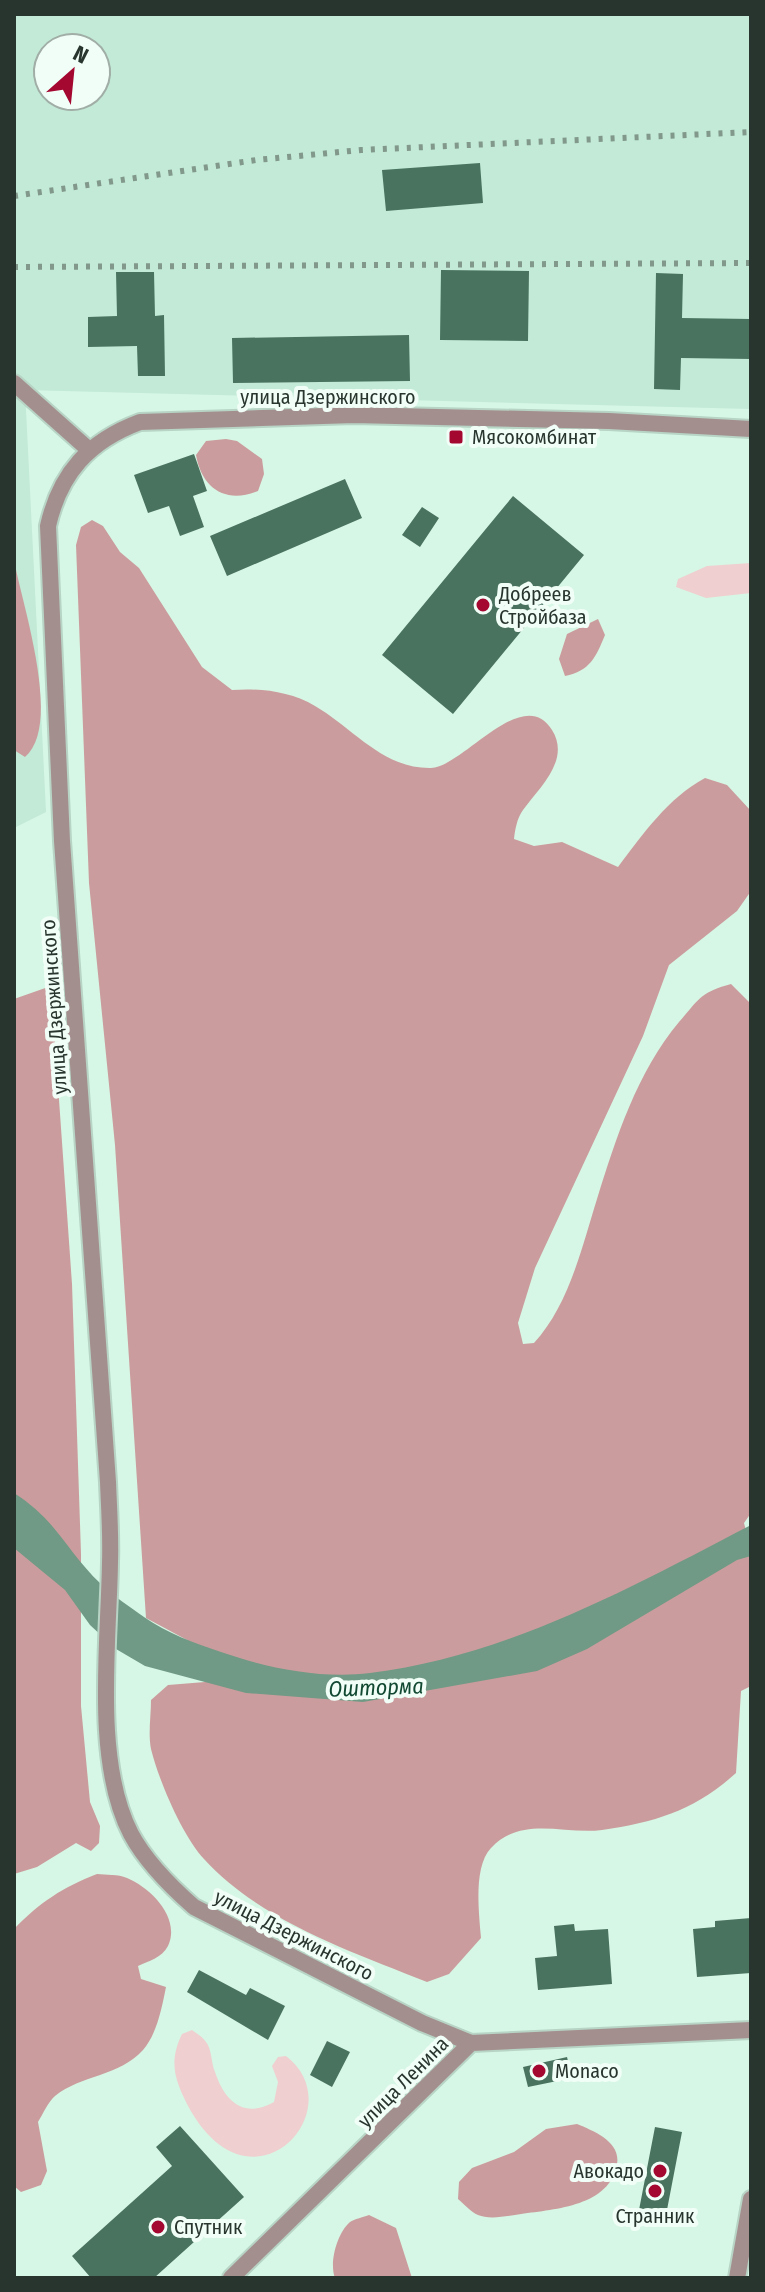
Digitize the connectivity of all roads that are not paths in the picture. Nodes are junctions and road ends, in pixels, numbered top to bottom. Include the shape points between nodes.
1 (14, 383) edge
2 (751, 429) edge
3 (88, 449) junction
4 (751, 2030) edge
5 (471, 2043) junction
6 (751, 2199) edge
7 (231, 2278) edge
8 (737, 2278) edge

1 - 3 street
2 - 3 street, улица Дзержинского via 354,415 177,418 114,431
3 - 5 street, улица Дзержинского via 66,475 48,526 62,841 108,1482 105,1708 115,1782 130,1832 169,1885 224,1925
4 - 5 street, улица Ленина
5 - 7 street, улица Ленина
6 - 8 street

